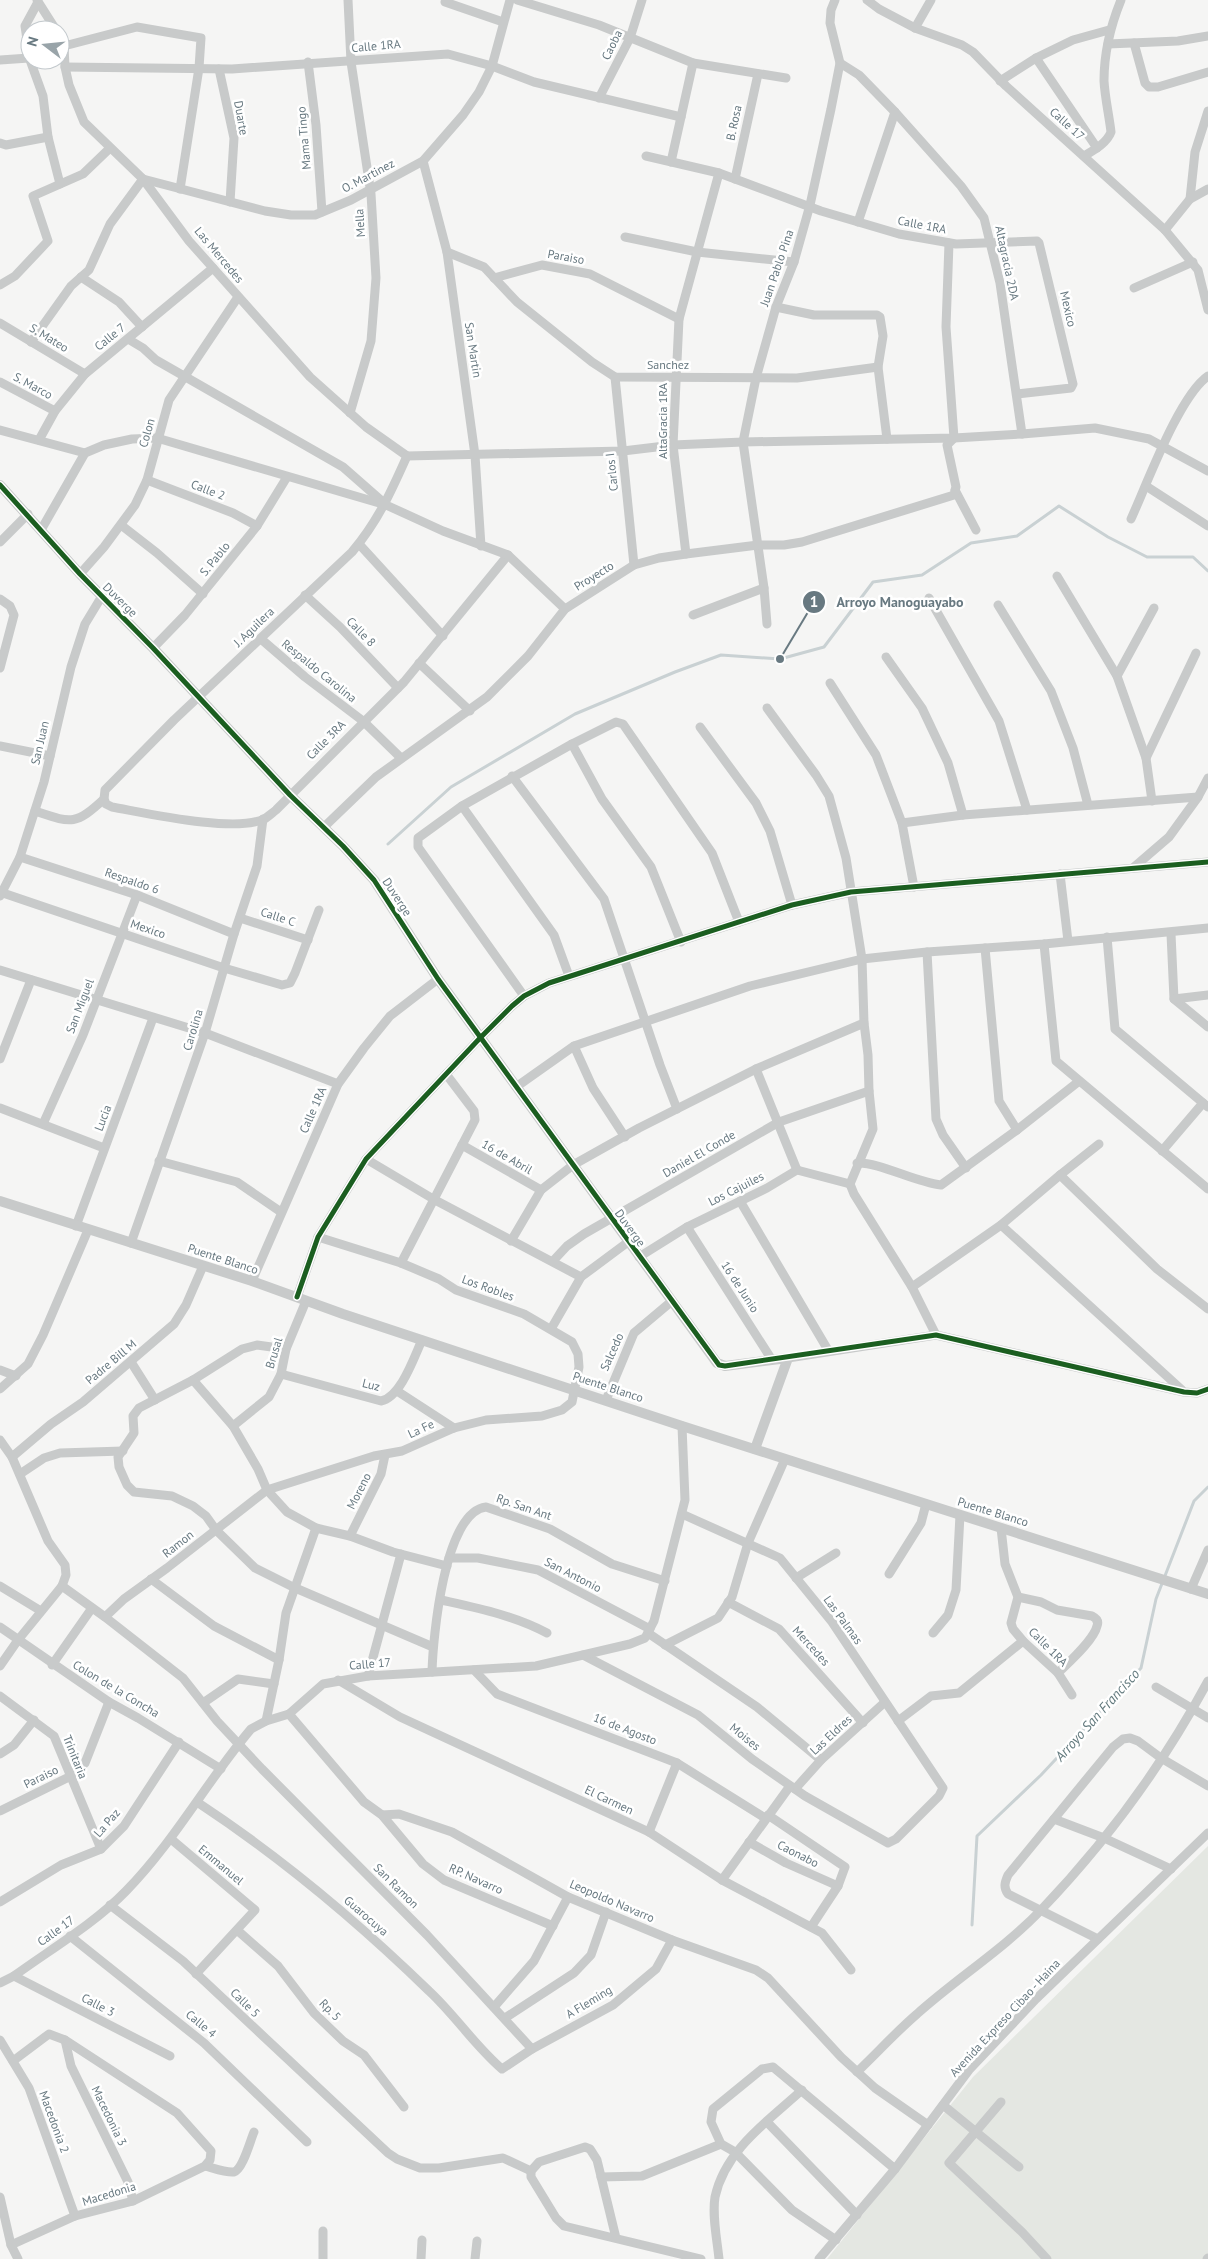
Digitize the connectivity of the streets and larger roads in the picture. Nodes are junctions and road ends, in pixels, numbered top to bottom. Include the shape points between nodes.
1 (348, 0) edge
2 (510, 0) edge
3 (518, 0) edge
4 (642, 0) edge
5 (835, 0) edge
6 (866, 0) edge
7 (931, 0) edge
8 (1121, 0) edge
9 (37, 1) edge
10 (445, 2) dead end
11 (28, 20) edge
12 (49, 20) edge
13 (503, 22) junction
14 (915, 28) junction
15 (1109, 30) junction
16 (1208, 36) edge
17 (630, 38) junction
18 (70, 40) edge
19 (1134, 43) junction
20 (1108, 44) junction
21 (1036, 58) junction
22 (20, 59) edge
23 (0, 60) edge
24 (308, 62) junction
25 (350, 62) junction
26 (693, 63) junction
27 (840, 63) junction
28 (492, 66) junction
29 (70, 67) edge
30 (200, 68) junction
31 (219, 69) junction
32 (34, 70) edge
33 (66, 70) edge
34 (1208, 72) edge
35 (758, 74) junction
36 (786, 78) dead end
37 (1000, 81) junction
38 (599, 98) junction
39 (895, 112) junction
40 (1208, 112) edge
41 (681, 116) junction
42 (48, 137) junction
43 (0, 143) edge
44 (110, 148) junction
45 (1096, 148) junction
46 (646, 156) dead end
47 (1084, 156) junction
48 (423, 161) junction
49 (671, 162) junction
50 (719, 173) junction
51 (143, 179) junction
52 (735, 179) junction
53 (60, 184) junction
54 (180, 189) junction
55 (370, 189) junction
56 (1208, 189) edge
57 (1190, 199) junction
58 (230, 202) junction
59 (810, 205) junction
60 (322, 212) junction
61 (858, 222) junction
62 (1166, 230) junction
63 (625, 237) dead end
64 (1034, 240) joint
65 (949, 243) junction
66 (991, 243) junction
67 (447, 252) junction
68 (697, 252) junction
69 (794, 262) junction
70 (1192, 262) junction
71 (213, 268) junction
72 (81, 277) junction
73 (494, 278) junction
74 (0, 285) edge
75 (1134, 288) dead end
76 (238, 297) junction
77 (776, 307) junction
78 (1208, 310) edge
79 (679, 319) junction
80 (0, 323) edge
81 (142, 327) junction
82 (128, 339) junction
83 (32, 342) junction
84 (878, 367) junction
85 (85, 374) junction
86 (186, 376) junction
87 (1208, 376) edge
88 (615, 377) junction
89 (675, 377) junction
90 (756, 378) junction
91 (1, 385) edge
92 (1017, 394) junction
93 (55, 411) junction
94 (350, 413) junction
95 (0, 430) edge
96 (1022, 434) junction
97 (157, 438) junction
98 (954, 438) junction
99 (887, 439) junction
100 (39, 440) junction
101 (743, 442) junction
102 (673, 445) junction
103 (1163, 446) junction
104 (623, 451) junction
105 (85, 453) junction
106 (475, 455) junction
107 (407, 456) junction
108 (1208, 470) edge
109 (287, 477) junction
110 (147, 480) junction
111 (0, 485) edge
112 (1146, 486) junction
113 (955, 492) junction
114 (386, 505) junction
115 (28, 514) junction
116 (1131, 519) dead end
117 (121, 525) junction
118 (258, 526) junction
119 (1208, 526) edge
120 (41, 530) junction
121 (976, 530) dead end
122 (0, 542) edge
123 (359, 544) junction
124 (758, 545) junction
125 (481, 546) junction
126 (686, 554) junction
127 (508, 555) junction
128 (634, 565) junction
129 (80, 574) junction
130 (1056, 576) dead end
131 (764, 588) junction
132 (203, 594) junction
133 (305, 595) junction
134 (102, 596) junction
135 (929, 598) dead end
136 (0, 599) edge
137 (998, 605) dead end
138 (1154, 608) dead end
139 (565, 609) junction
140 (693, 615) dead end
141 (767, 624) dead end
142 (443, 636) junction
143 (261, 638) junction
144 (153, 648) junction
145 (1196, 653) dead end
146 (886, 657) dead end
147 (419, 663) junction
148 (0, 668) edge
149 (1117, 676) junction
150 (830, 683) dead end
151 (398, 688) junction
152 (199, 697) junction
153 (767, 708) dead end
154 (470, 711) junction
155 (363, 721) junction
156 (700, 727) dead end
157 (572, 744) junction
158 (0, 746) edge
159 (50, 756) junction
160 (401, 758) junction
161 (1146, 758) junction
162 (512, 776) junction
163 (1208, 778) edge
164 (290, 795) junction
165 (1198, 797) junction
166 (105, 801) junction
167 (1152, 801) junction
168 (1088, 805) junction
169 (462, 806) junction
170 (1027, 810) junction
171 (34, 811) junction
172 (963, 815) junction
173 (263, 819) junction
174 (902, 824) junction
175 (324, 827) junction
176 (20, 857) junction
177 (1208, 862) edge
178 (1133, 868) junction
179 (1060, 874) junction
180 (914, 886) junction
181 (851, 892) junction
182 (0, 894) edge
183 (137, 895) junction
184 (792, 906) junction
185 (319, 910) dead end
186 (240, 918) junction
187 (739, 922) junction
188 (1208, 928) edge
189 (122, 934) junction
190 (234, 934) junction
191 (1171, 934) junction
192 (1107, 937) junction
193 (308, 940) junction
194 (1068, 941) junction
195 (681, 942) junction
196 (1044, 944) junction
197 (985, 948) junction
198 (927, 952) junction
199 (862, 959) junction
200 (624, 960) junction
201 (224, 968) junction
202 (0, 970) edge
203 (569, 976) junction
204 (438, 979) junction
205 (31, 980) junction
206 (1208, 995) edge
207 (524, 996) junction
208 (1174, 999) junction
209 (95, 1000) junction
210 (153, 1018) junction
211 (647, 1023) junction
212 (864, 1023) junction
213 (1208, 1027) edge
214 (205, 1033) junction
215 (480, 1036) junction
216 (574, 1046) junction
217 (0, 1059) edge
218 (756, 1069) junction
219 (446, 1074) junction
220 (1078, 1082) junction
221 (338, 1084) junction
222 (516, 1087) junction
223 (869, 1091) junction
224 (1206, 1105) edge
225 (0, 1108) edge
226 (677, 1109) junction
227 (779, 1122) junction
228 (43, 1124) junction
229 (1017, 1130) junction
230 (624, 1137) junction
231 (462, 1144) junction
232 (1099, 1144) dead end
233 (104, 1148) junction
234 (1162, 1151) junction
235 (366, 1159) junction
236 (159, 1160) junction
237 (856, 1164) junction
238 (573, 1165) junction
239 (966, 1168) junction
240 (797, 1170) junction
241 (1060, 1175) junction
242 (850, 1184) junction
243 (1208, 1189) edge
244 (541, 1190) junction
245 (435, 1200) junction
246 (0, 1201) edge
247 (740, 1202) junction
248 (281, 1212) junction
249 (611, 1219) junction
250 (1001, 1225) junction
251 (76, 1226) junction
252 (687, 1228) junction
253 (88, 1230) junction
254 (318, 1237) junction
255 (511, 1241) junction
256 (628, 1242) junction
257 (131, 1243) junction
258 (639, 1257) junction
259 (553, 1261) junction
260 (401, 1264) junction
261 (203, 1266) junction
262 (581, 1277) junction
263 (252, 1281) junction
264 (912, 1287) junction
265 (301, 1299) junction
266 (672, 1301) junction
267 (1208, 1310) edge
268 (551, 1329) junction
269 (936, 1335) junction
270 (422, 1340) junction
271 (286, 1349) junction
272 (828, 1350) junction
273 (788, 1358) junction
274 (772, 1360) junction
275 (131, 1362) junction
276 (0, 1370) edge
277 (281, 1374) junction
278 (16, 1376) junction
279 (193, 1380) junction
280 (0, 1389) edge
281 (1208, 1389) edge
282 (576, 1390) junction
283 (397, 1391) junction
284 (1184, 1392) junction
285 (155, 1400) junction
286 (606, 1400) junction
287 (233, 1426) junction
288 (682, 1426) junction
289 (454, 1428) junction
290 (0, 1440) edge
291 (755, 1449) junction
292 (123, 1451) junction
293 (385, 1455) junction
294 (12, 1457) junction
295 (785, 1459) junction
296 (20, 1474) junction
297 (267, 1490) junction
298 (926, 1504) junction
299 (682, 1514) junction
300 (960, 1515) junction
301 (316, 1528) junction
302 (1001, 1528) junction
303 (216, 1530) junction
304 (350, 1536) junction
305 (748, 1543) junction
306 (1208, 1550) edge
307 (836, 1552) dead end
308 (401, 1554) junction
309 (448, 1562) junction
310 (889, 1574) dead end
311 (796, 1578) junction
312 (151, 1579) junction
313 (665, 1581) junction
314 (0, 1586) edge
315 (62, 1586) junction
316 (294, 1587) junction
317 (1191, 1589) junction
318 (1208, 1594) edge
319 (1018, 1597) junction
320 (441, 1600) junction
321 (728, 1602) junction
322 (92, 1608) junction
323 (42, 1611) junction
324 (105, 1616) junction
325 (382, 1625) junction
326 (0, 1627) edge
327 (649, 1631) junction
328 (547, 1633) dead end
329 (933, 1633) dead end
330 (18, 1640) junction
331 (1023, 1641) junction
332 (665, 1645) junction
333 (433, 1647) junction
334 (583, 1654) junction
335 (279, 1660) junction
336 (52, 1665) junction
337 (0, 1666) edge
338 (474, 1670) junction
339 (432, 1672) junction
340 (1058, 1674) junction
341 (368, 1676) junction
342 (338, 1680) junction
343 (1208, 1681) edge
344 (274, 1684) junction
345 (1156, 1687) dead end
346 (1072, 1695) dead end
347 (0, 1696) edge
348 (109, 1702) junction
349 (886, 1702) junction
350 (203, 1703) junction
351 (1193, 1708) junction
352 (289, 1714) junction
353 (1208, 1718) edge
354 (34, 1720) junction
355 (266, 1720) junction
356 (898, 1721) junction
357 (863, 1723) junction
358 (179, 1742) junction
359 (238, 1744) junction
360 (0, 1754) edge
361 (1161, 1758) junction
362 (821, 1760) junction
363 (677, 1763) junction
364 (221, 1768) junction
365 (69, 1777) junction
366 (1208, 1786) edge
367 (793, 1788) junction
368 (197, 1802) junction
369 (0, 1811) edge
370 (382, 1815) junction
371 (767, 1816) junction
372 (1054, 1819) junction
373 (649, 1832) junction
374 (1208, 1833) edge
375 (1104, 1838) junction
376 (171, 1839) junction
377 (749, 1842) junction
378 (888, 1843) joint
379 (101, 1849) junction
380 (1171, 1870) junction
381 (722, 1880) junction
382 (838, 1886) junction
383 (568, 1897) junction
384 (0, 1902) edge
385 (110, 1906) junction
386 (1041, 1910) junction
387 (606, 1912) junction
388 (553, 1926) junction
389 (811, 1927) junction
390 (237, 1930) junction
391 (70, 1936) junction
392 (1098, 1939) junction
393 (672, 1940) junction
394 (851, 1970) dead end
395 (196, 1974) junction
396 (14, 1976) junction
397 (0, 1984) edge
398 (494, 2007) junction
399 (504, 2018) junction
400 (0, 2040) edge
401 (65, 2040) junction
402 (532, 2048) junction
403 (170, 2056) dead end
404 (13, 2061) junction
405 (502, 2069) joint
406 (857, 2072) junction
407 (802, 2090) junction
408 (1001, 2102) dead end
409 (943, 2106) junction
410 (404, 2107) dead end
411 (767, 2122) junction
412 (928, 2125) junction
413 (974, 2131) junction
414 (254, 2132) dead end
415 (307, 2142) dead end
416 (721, 2144) junction
417 (735, 2152) junction
418 (208, 2163) junction
419 (1019, 2167) dead end
420 (895, 2169) junction
421 (531, 2171) junction
422 (601, 2177) junction
423 (0, 2196) edge
424 (133, 2201) junction
425 (857, 2215) junction
426 (75, 2216) junction
427 (322, 2231) dead end
428 (616, 2238) junction
429 (422, 2240) dead end
430 (836, 2240) junction
431 (477, 2241) dead end
432 (11, 2245) junction
433 (18, 2259) edge
434 (323, 2259) edge
435 (421, 2259) edge
436 (475, 2259) edge
437 (702, 2259) edge
438 (719, 2259) edge
439 (820, 2259) edge
440 (1047, 2259) edge

1 - 25 street, Mella
2 - 13 street, O. Martinez
3 - 17 street
4 - 17 street, Caoba
5 - 27 street, Juan Pablo Pina via 830,23
6 - 14 street, Calle 17
7 - 14 street
8 - 15 street
9 - 11 street
9 - 12 street
10 - 13 street
13 - 28 street, O. Martinez
14 - 37 street, Calle 17 via 962,45
15 - 20 street
15 - 21 street via 1073,40
16 - 19 street
17 - 26 street
17 - 38 street, Caoba
18 - 30 street via 137,26 201,38
19 - 20 street
19 - 34 street via 1149,87
20 - 45 street via 1104,80 1111,132
21 - 37 street
21 - 45 street
22 - 23 street
24 - 25 street, Calle 1RA
24 - 31 street, Calle 1RA
24 - 60 street, Mama Tingo
25 - 28 street, Calle 1RA via 448,54
25 - 55 street, Mella
26 - 35 street
26 - 41 street
27 - 39 street, Altagracia 2DA via 858,75
27 - 59 street, Juan Pablo Pina
28 - 38 street, Calle 1RA via 534,82
28 - 48 street, O. Martinez via 463,116
29 - 30 street, Calle 1RA
30 - 31 street, Calle 1RA
30 - 54 street
31 - 58 street, Duarte via 234,138
32 - 42 street via 43,96
33 - 44 street, Las Mercedes via 84,122
35 - 36 street
35 - 52 street, B. Rosa
37 - 47 street, Calle 17
38 - 41 street, Calle 1RA
39 - 61 street
39 - 66 street, Altagracia 2DA via 974,203 986,224
40 - 57 street via 1195,152
41 - 49 street
42 - 43 street
42 - 53 street
44 - 51 street, Las Mercedes
44 - 53 street via 83,174
45 - 47 street
46 - 49 street, Calle 1RA
47 - 62 street, Calle 17
48 - 55 street, O. Martinez
48 - 67 street, San Martin
49 - 50 street, Calle 1RA
50 - 52 street, Calle 1RA
50 - 68 street, AltaGracia 1RA
51 - 54 street, O. Martinez
51 - 71 street, Las Mercedes
51 - 72 street via 110,224 89,270
52 - 59 street, Calle 1RA
53 - 74 street via 33,196 48,241 15,276
54 - 58 street, O. Martinez
55 - 60 street, O. Martinez
55 - 94 street, Mella via 376,278 371,341
56 - 57 street
57 - 62 street
58 - 60 street, O. Martinez via 291,215
59 - 61 street, Calle 1RA
59 - 69 street, Juan Pablo Pina
61 - 65 street, Calle 1RA
62 - 70 street, Calle 17
63 - 68 street
64 - 66 street, Calle 1RA
64 - 92 street, Mexico via 1039,243 1073,384 1071,388
65 - 66 street, Calle 1RA
65 - 98 street via 946,327
66 - 92 street, Altagracia 2DA
67 - 73 street via 484,267
67 - 106 street, San Martin
68 - 69 street
68 - 79 street, AltaGracia 1RA
69 - 77 street, Juan Pablo Pina
70 - 75 street
70 - 78 street, Calle 17 via 1198,270
71 - 76 street, Las Mercedes
71 - 81 street, Calle 7
72 - 81 street via 119,302
72 - 83 street via 71,286
73 - 79 street, Paraiso via 542,265 590,274
73 - 88 street via 518,302
76 - 86 street, Colon
76 - 94 street, Las Mercedes via 310,378
77 - 84 street via 804,314 877,315 883,336
77 - 90 street, Juan Pablo Pina
79 - 89 street, AltaGracia 1RA
80 - 83 street, S. Mateo
81 - 82 street, Calle 7
82 - 85 street, Calle 7
82 - 86 street via 156,360
83 - 85 street, S. Mateo
84 - 90 street, Sanchez via 797,378
84 - 99 street
85 - 93 street, Calle 7
86 - 97 street, Colon via 169,400
86 - 114 street via 344,467
87 - 103 street via 1199,382
88 - 89 street, Sanchez
88 - 104 street, Carlos I
89 - 90 street, Sanchez
89 - 102 street, AltaGracia 1RA
90 - 101 street, Juan Pablo Pina
91 - 93 street, S. Marco
92 - 96 street, Altagracia 2DA
93 - 100 street, Calle 7
94 - 107 street, Las Mercedes
95 - 100 street
96 - 98 street
96 - 103 street via 1095,428 1148,439
97 - 105 street via 132,439
97 - 109 street
97 - 110 street, Colon
98 - 99 street
98 - 113 street via 947,445
99 - 101 street
100 - 105 street
101 - 102 street
101 - 124 street, Juan Pablo Pina
102 - 104 street
102 - 126 street, AltaGracia 1RA
103 - 108 street
103 - 112 street
104 - 106 street
104 - 128 street, Carlos I
105 - 120 street
106 - 107 street
106 - 125 street, San Martin
107 - 114 street, J. Aguilera
109 - 114 street
109 - 118 street, S. Pablo
110 - 117 street, Colon
110 - 118 street, Calle 2
111 - 115 street, Duverge
112 - 116 street
112 - 119 street
113 - 121 street
113 - 124 street, Proyecto via 802,542
114 - 123 street, J. Aguilera
114 - 125 street
115 - 120 street, Duverge
115 - 122 street
117 - 129 street, Colon
117 - 132 street
118 - 132 street, S. Pablo
120 - 129 street, Duverge
123 - 133 street, J. Aguilera
123 - 142 street
124 - 126 street, Proyecto
124 - 131 street, Juan Pablo Pina
125 - 127 street
126 - 128 street, Proyecto
127 - 139 street
127 - 142 street, Calle 3RA
128 - 139 street, Proyecto
129 - 134 street, Duverge
130 - 149 street
131 - 140 street
131 - 141 street, Juan Pablo Pina
132 - 144 street, S. Pablo
133 - 143 street, J. Aguilera
133 - 151 street, Calle 8
134 - 144 street, Duverge
134 - 159 street, San Juan via 85,624 71,667
135 - 170 street via 999,721
136 - 148 street via 10,606 14,616
137 - 168 street via 1051,691 1073,748
138 - 149 street
139 - 154 street, Proyecto via 512,673
142 - 147 street, Calle 3RA
143 - 152 street, J. Aguilera
143 - 155 street, Respaldo Carolina
144 - 152 street, Duverge
145 - 161 street
146 - 172 street via 922,708 948,763
147 - 151 street, Calle 3RA
147 - 154 street
149 - 161 street
150 - 174 street via 876,755
151 - 155 street, Calle 3RA
152 - 164 street, Duverge
152 - 166 street, J. Aguilera via 105,790
153 - 181 street via 829,796 846,858
154 - 160 street, Proyecto
155 - 160 street, Respaldo Carolina
155 - 164 street, Calle 3RA
156 - 184 street via 756,802 770,831
157 - 162 street
157 - 187 street via 616,722 624,724 712,853
157 - 195 street via 602,799 651,866
158 - 159 street
159 - 171 street, San Juan
160 - 175 street, Proyecto via 376,777
161 - 167 street
162 - 169 street
162 - 200 street via 604,899
163 - 165 street
164 - 173 street, Calle 3RA
164 - 175 street, Duverge
165 - 167 street
165 - 178 street via 1169,837
166 - 171 street, J. Aguilera via 78,820 63,820
166 - 173 street via 112,807 197,821 230,824
167 - 168 street
168 - 170 street
169 - 203 street via 554,935
169 - 207 street via 418,838 417,843
170 - 172 street
171 - 176 street, San Juan
172 - 174 street
173 - 186 street, Carolina via 257,866
174 - 180 street
175 - 204 street, Duverge via 374,880
176 - 182 street, San Juan
176 - 183 street, Respaldo 6
177 - 178 street, Brusal
178 - 179 street, Brusal
179 - 180 street, Brusal
179 - 194 street
180 - 181 street, Brusal
181 - 184 street, Brusal
181 - 199 street
182 - 189 street, Mexico
183 - 189 street, San Miguel
183 - 190 street, Respaldo 6
184 - 187 street, Brusal
185 - 193 street
186 - 190 street, Carolina
186 - 193 street, Calle C
187 - 195 street, Brusal
188 - 191 street
189 - 201 street, Mexico
189 - 209 street, San Miguel
190 - 201 street, Carolina
191 - 192 street
191 - 208 street
192 - 194 street
192 - 224 street via 1116,1029
193 - 201 street, Mexico via 290,983 282,985
194 - 196 street
195 - 200 street, Brusal
196 - 197 street
196 - 220 street via 1056,1061
197 - 198 street
197 - 229 street via 1000,1101
198 - 199 street
198 - 239 street via 936,1119
199 - 211 street via 750,986
199 - 212 street
200 - 203 street, Brusal
200 - 211 street
201 - 214 street, Carolina
202 - 205 street
203 - 207 street, Brusal
204 - 215 street, Duverge
204 - 221 street, Calle 1RA via 390,1016
205 - 209 street
205 - 217 street
206 - 208 street
207 - 215 street, Brusal
208 - 213 street
209 - 210 street
209 - 228 street, San Miguel
210 - 214 street
210 - 233 street, Lucia
211 - 216 street
211 - 226 street
212 - 218 street
212 - 223 street
214 - 221 street
214 - 236 street, Carolina
215 - 219 street, Brusal
215 - 222 street, Duverge
216 - 222 street
216 - 230 street via 593,1088
218 - 226 street
218 - 227 street
219 - 231 street via 476,1116
219 - 235 street, Brusal
220 - 229 street
220 - 234 street
221 - 248 street, Calle 1RA
222 - 238 street, Duverge
223 - 227 street, Daniel El Conde
223 - 237 street via 873,1129
224 - 234 street
225 - 228 street
226 - 230 street
227 - 240 street
227 - 249 street, Daniel El Conde
228 - 233 street
229 - 239 street
230 - 238 street
231 - 244 street, 16 de Abril
231 - 245 street
232 - 241 street
233 - 251 street, Lucia
234 - 243 street
235 - 245 street
235 - 254 street, Brusal
236 - 248 street via 237,1182
236 - 257 street, Carolina
237 - 239 street via 868,1163 916,1181 941,1185
237 - 242 street
238 - 244 street
238 - 249 street, Duverge
240 - 242 street
240 - 247 street, Los Cajuiles
241 - 250 street
241 - 267 street via 1158,1269
242 - 264 street
244 - 255 street
245 - 255 street
245 - 260 street
246 - 251 street, Puente Blanco
247 - 252 street, Los Cajuiles
247 - 272 street
248 - 263 street, Calle 1RA
249 - 256 street, Duverge
249 - 259 street, Daniel El Conde via 567,1246
250 - 264 street
250 - 284 street
251 - 253 street, Puente Blanco
252 - 258 street, Los Cajuiles
252 - 274 street, 16 de Junio
253 - 257 street, Puente Blanco
253 - 278 street via 43,1335 28,1364
254 - 260 street, Los Robles
254 - 265 street, Brusal
255 - 259 street
256 - 258 street, Duverge
256 - 262 street
257 - 261 street, Puente Blanco
258 - 266 street, Duverge
259 - 262 street
260 - 268 street, Los Robles via 439,1279 456,1290 524,1314
261 - 263 street, Puente Blanco
261 - 275 street, Padre Bill M via 174,1324
262 - 268 street
263 - 265 street, Puente Blanco
264 - 269 street
265 - 270 street, Puente Blanco
265 - 271 street, Brusal
266 - 274 street, Duverge via 721,1366
266 - 286 street, Salcedo via 634,1334
268 - 282 street, Los Robles via 572,1342 578,1354
269 - 272 street
269 - 284 street
270 - 282 street, Puente Blanco
270 - 283 street, Luz
271 - 277 street, Brusal
271 - 279 street via 257,1346 242,1349
272 - 273 street
273 - 274 street
273 - 291 street
275 - 285 street
275 - 294 street, Padre Bill M
276 - 278 street
277 - 283 street, Luz via 381,1401
277 - 287 street, Brusal via 269,1397
278 - 280 street
279 - 285 street
279 - 287 street, San Antonio
281 - 284 street via 1197,1393
282 - 286 street, Puente Blanco
282 - 289 street, La Fe via 572,1402 562,1410 542,1416 486,1420
283 - 289 street
285 - 292 street via 139,1408 133,1416 134,1433
286 - 288 street, Puente Blanco
287 - 297 street, San Antonio
288 - 291 street, Puente Blanco
288 - 299 street via 685,1500
289 - 293 street, La Fe
290 - 294 street
291 - 295 street, Puente Blanco
292 - 296 street via 60,1453 44,1458
292 - 303 street via 118,1457 118,1467 134,1492 172,1496 194,1506
293 - 297 street, La Fe
293 - 304 street, Moreno via 381,1474
294 - 296 street
295 - 298 street, Puente Blanco
295 - 305 street
296 - 315 street via 48,1541 65,1565
297 - 301 street, San Antonio via 287,1512
297 - 303 street, Ramon
298 - 300 street, Puente Blanco
298 - 310 street via 920,1523
299 - 305 street, Las Palmas
299 - 313 street
300 - 302 street, Puente Blanco
300 - 329 street via 956,1590 948,1615
301 - 304 street, San Antonio
301 - 316 street
302 - 317 street, Puente Blanco
302 - 319 street via 1005,1564
303 - 312 street, Ramon
303 - 316 street via 255,1568
304 - 308 street, San Antonio
305 - 311 street, Las Palmas via 780,1558
305 - 321 street
306 - 317 street
307 - 311 street
308 - 309 street, San Antonio
308 - 325 street
309 - 313 street, Rp. San Ant via 457,1533 474,1511 486,1507 550,1529 612,1564
309 - 320 street, Rp. San Ant
309 - 327 street, San Antonio via 478,1558 538,1570
311 - 349 street, Las Palmas via 832,1622
312 - 324 street, Ramon
312 - 335 street via 214,1626
313 - 327 street
314 - 323 street
315 - 322 street, San Ramon
315 - 323 street
316 - 325 street
316 - 335 street via 286,1613
317 - 318 street, Puente Blanco
319 - 331 street, Calle 1RA via 1011,1623
319 - 340 street via 1097,1620 1093,1634
320 - 328 street via 504,1615
320 - 333 street, Rp. San Ant
321 - 332 street via 718,1618
321 - 357 street, Mercedes via 779,1629
322 - 324 street, San Ramon
322 - 336 street
323 - 330 street
324 - 350 street, San Ramon via 183,1678
325 - 333 street
325 - 341 street
326 - 330 street, Colon de la Concha
327 - 332 street, San Antonio
327 - 334 street, Calle 17 via 645,1638 630,1644
330 - 336 street, Colon de la Concha
330 - 337 street
331 - 340 street, Calle 1RA
331 - 356 street via 959,1693 931,1696
332 - 362 street, San Antonio via 757,1707
333 - 339 street, Rp. San Ant
334 - 338 street, Calle 17 via 536,1666
334 - 367 street, Moises via 698,1714
335 - 344 street
336 - 348 street, Colon de la Concha
338 - 339 street, Calle 17
338 - 363 street, 16 de Agosto via 497,1694
339 - 341 street, Calle 17
340 - 346 street, Calle 1RA
341 - 342 street, Calle 17
342 - 352 street, Calle 17 via 323,1684
342 - 373 street, El Carmen via 400,1717
343 - 351 street
344 - 350 street via 238,1679
344 - 355 street
345 - 351 street
347 - 354 street, Trinitaria
348 - 358 street, Colon de la Concha
348 - 365 street, Paraiso via 85,1764
349 - 356 street, Las Palmas
349 - 357 street, Las Eldres
350 - 359 street, San Ramon
351 - 353 street
351 - 361 street
352 - 355 street, Calle 17
352 - 370 street, RP. Navarro via 364,1802
354 - 360 street via 14,1745
354 - 365 street, Trinitaria via 54,1736
355 - 359 street, Calle 17 via 251,1729
356 - 378 street, Las Palmas via 943,1788 940,1796 896,1840
357 - 362 street, Las Eldres
358 - 364 street, Colon de la Concha
358 - 379 street, La Paz via 124,1826
359 - 364 street, Calle 17
359 - 398 street, San Ramon
361 - 366 street
361 - 372 street via 1138,1741 1123,1739
361 - 375 street
362 - 367 street, Las Eldres
363 - 371 street, 16 de Agosto
363 - 373 street
364 - 368 street, Calle 17
365 - 369 street, Paraiso
365 - 379 street, Trinitaria
367 - 371 street, Las Eldres
367 - 378 street, Moises
368 - 376 street, Calle 17
368 - 405 street, Guarocuya via 256,1841 358,1924 431,1993
370 - 383 street, Leopoldo Navarro via 399,1814 452,1832
370 - 388 street, RP. Navarro via 423,1864 444,1880
371 - 377 street, Las Eldres
371 - 382 street, 16 de Agosto via 843,1864 845,1870
372 - 375 street
372 - 386 street via 1008,1874 1005,1883 1008,1894
373 - 381 street, El Carmen
374 - 380 street, Avenida Expreso Cibao - Haina
375 - 380 street
375 - 386 street
376 - 385 street, Calle 17
376 - 390 street, Emmanuel via 255,1910
377 - 381 street, Las Eldres
377 - 382 street, Caonabo
379 - 384 street, La Paz via 61,1864
380 - 392 street, Avenida Expreso Cibao - Haina
381 - 389 street, El Carmen
382 - 389 street
383 - 387 street, Leopoldo Navarro
383 - 388 street
385 - 391 street, Calle 17
385 - 395 street, Calle 5
386 - 392 street
386 - 406 street via 916,2014
387 - 393 street, Leopoldo Navarro
387 - 399 street via 590,1955 574,1973
388 - 398 street via 534,1961
389 - 394 street, El Carmen via 822,1933
390 - 395 street
390 - 410 street, Rp. 5 via 278,1966 314,2014 364,2055
391 - 396 street, Calle 17
391 - 415 street, Calle 4 via 204,2042
392 - 409 street, Avenida Expreso Cibao - Haina via 969,2070
393 - 402 street, A Fleming via 656,1969 613,2005
393 - 406 street, Leopoldo Navarro via 756,1970 768,1978
395 - 421 street, Calle 5 via 398,2159 420,2168 438,2168 503,2158
396 - 397 street, Calle 17
396 - 403 street, Calle 3
398 - 399 street, San Ramon
399 - 402 street, San Ramon
400 - 404 street, Macedonia 2
401 - 404 street via 49,2034
401 - 418 street via 177,2113 211,2151
401 - 424 street, Macedonia 3 via 71,2066 128,2182
402 - 405 street, A Fleming
404 - 426 street, Macedonia 2 via 29,2088
406 - 412 street, Leopoldo Navarro
407 - 411 street
407 - 416 street via 773,2067 762,2069 713,2109 711,2122
407 - 420 street
408 - 413 street
409 - 412 street, Avenida Expreso Cibao - Haina
409 - 413 street
411 - 417 street
411 - 425 street
412 - 420 street, Avenida Expreso Cibao - Haina
413 - 419 street
413 - 440 street via 949,2163
414 - 418 street via 236,2171
416 - 417 street
416 - 422 street via 642,2176
417 - 430 street via 792,2210
417 - 438 street via 720,2180 715,2198
418 - 424 street, Macedonia
420 - 425 street, Avenida Expreso Cibao - Haina
421 - 422 street via 538,2162 585,2147 597,2160
421 - 428 street via 530,2177 564,2226
422 - 428 street
423 - 432 street
424 - 426 street, Macedonia
425 - 430 street, Avenida Expreso Cibao - Haina
426 - 432 street, Macedonia
427 - 434 street
428 - 437 street
429 - 435 street
430 - 439 street, Avenida Expreso Cibao - Haina
431 - 436 street
432 - 433 street

